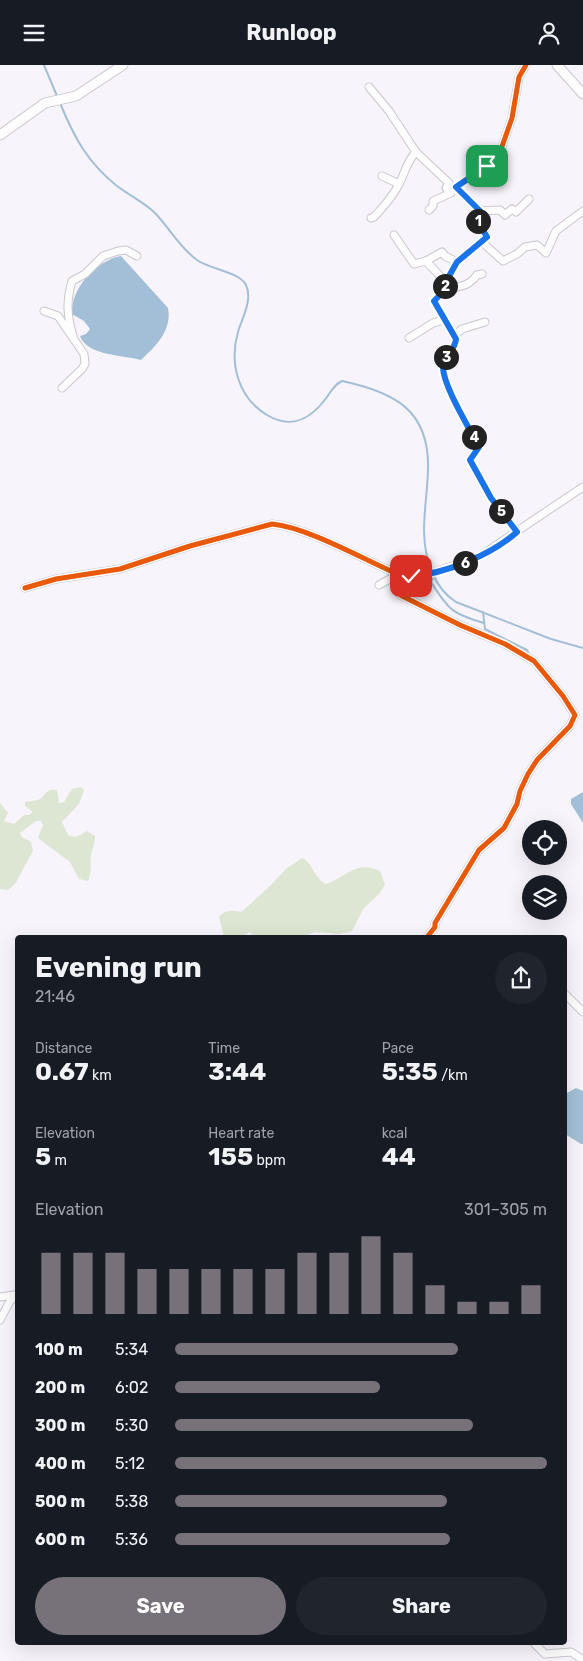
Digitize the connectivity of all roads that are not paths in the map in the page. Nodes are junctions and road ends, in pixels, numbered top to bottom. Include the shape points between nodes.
1 (123, 65) edge
2 (526, 65) edge
3 (557, 65) edge
4 (369, 87) dead end
5 (583, 94) edge
6 (0, 135) edge
7 (416, 152) junction
8 (382, 176) dead end
9 (399, 184) junction
10 (452, 185) junction
11 (529, 199) dead end
12 (429, 210) dead end
13 (480, 211) junction
14 (583, 211) edge
15 (371, 218) dead end
16 (394, 235) dead end
17 (482, 242) junction
18 (137, 256) dead end
19 (426, 261) junction
20 (457, 262) junction
21 (482, 274) dead end
22 (445, 287) junction
23 (44, 311) dead end
24 (444, 320) junction
25 (485, 322) dead end
26 (73, 336) junction
27 (454, 336) junction
28 (408, 338) dead end
29 (62, 388) dead end
30 (583, 487) edge
31 (517, 532) junction
32 (398, 575) junction
33 (379, 585) dead end
34 (25, 589) dead end
35 (429, 935) edge
36 (567, 996) edge
37 (583, 1012) edge
38 (15, 1295) edge
39 (0, 1297) edge
40 (15, 1297) edge
41 (0, 1320) edge
42 (536, 1645) edge
43 (583, 1660) edge

1 - 6 main road via 76,96 45,103
2 - 10 street via 519,77 512,118 499,155 487,166
3 - 5 main road
4 - 7 street
7 - 9 street via 407,163
7 - 10 street
8 - 9 street
9 - 15 street
10 - 12 street via 446,187 451,193 433,201
10 - 13 street
11 - 13 street via 516,212 512,209 505,215 500,210
13 - 17 street via 474,215 487,237
14 - 17 street via 556,231 546,253 537,245 528,246 504,261
16 - 19 street via 414,264
17 - 20 street
18 - 26 street via 126,250 103,256 85,274 72,281 67,299
19 - 20 street via 442,252
19 - 22 street via 441,277
20 - 22 street
21 - 22 street via 463,287
22 - 24 street via 434,301
23 - 26 street via 58,316
24 - 27 street
24 - 28 street
25 - 27 street via 462,329
26 - 29 street via 84,353 85,364
27 - 31 street via 455,347 446,357 444,375 479,447 470,460 491,498
30 - 31 street
31 - 32 street via 478,558 425,575
32 - 33 street
32 - 34 street via 303,533 272,524 120,569 56,579
32 - 35 street via 394,581 395,589 402,596 506,644 534,661 574,715 570,726 528,774 504,828 479,850
36 - 37 street
38 - 39 street
40 - 41 street
42 - 43 street via 545,1654 571,1651

